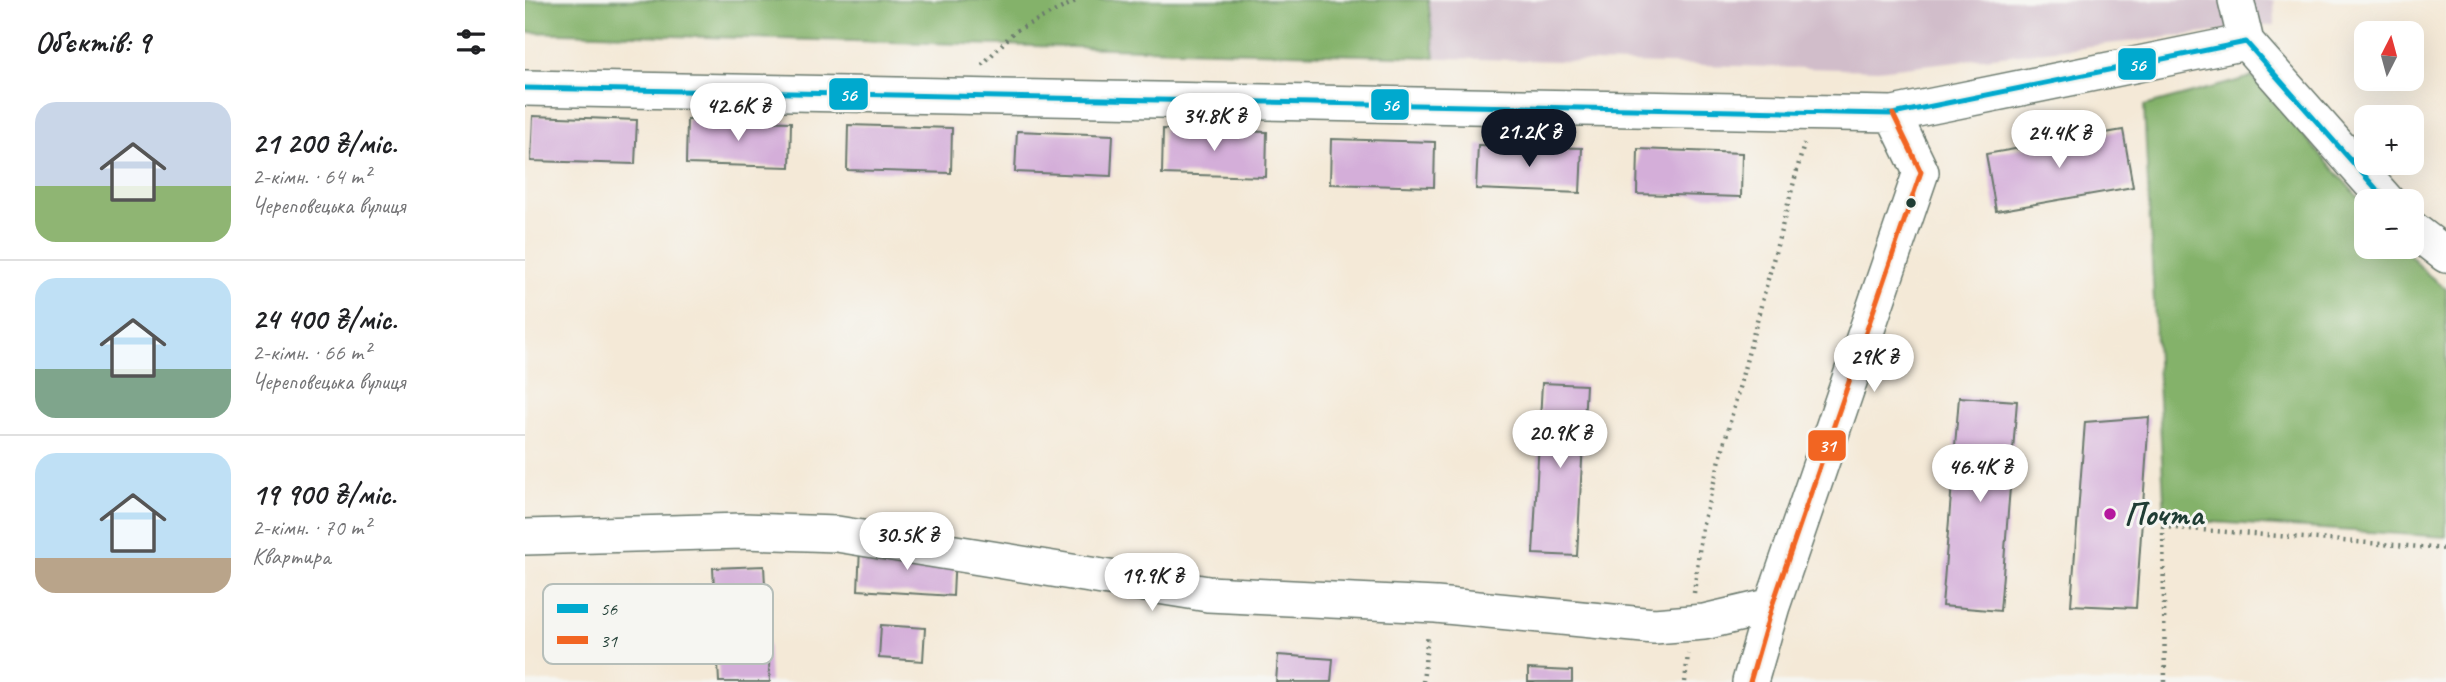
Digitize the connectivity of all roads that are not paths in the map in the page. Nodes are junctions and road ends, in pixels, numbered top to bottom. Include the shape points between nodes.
1 (2236, 0) edge
2 (2246, 42) junction
3 (525, 88) edge
4 (1893, 114) junction
5 (2376, 189) edge
6 (2424, 238) edge
7 (2446, 255) edge
8 (525, 537) edge
9 (1772, 606) junction
10 (1750, 682) edge

1 - 2 street
2 - 4 street
2 - 5 street
3 - 4 street
4 - 9 street via 1921,172
6 - 7 street
8 - 9 street via 743,531 837,534 1208,594 1436,605 1654,626 1704,622
9 - 10 street

